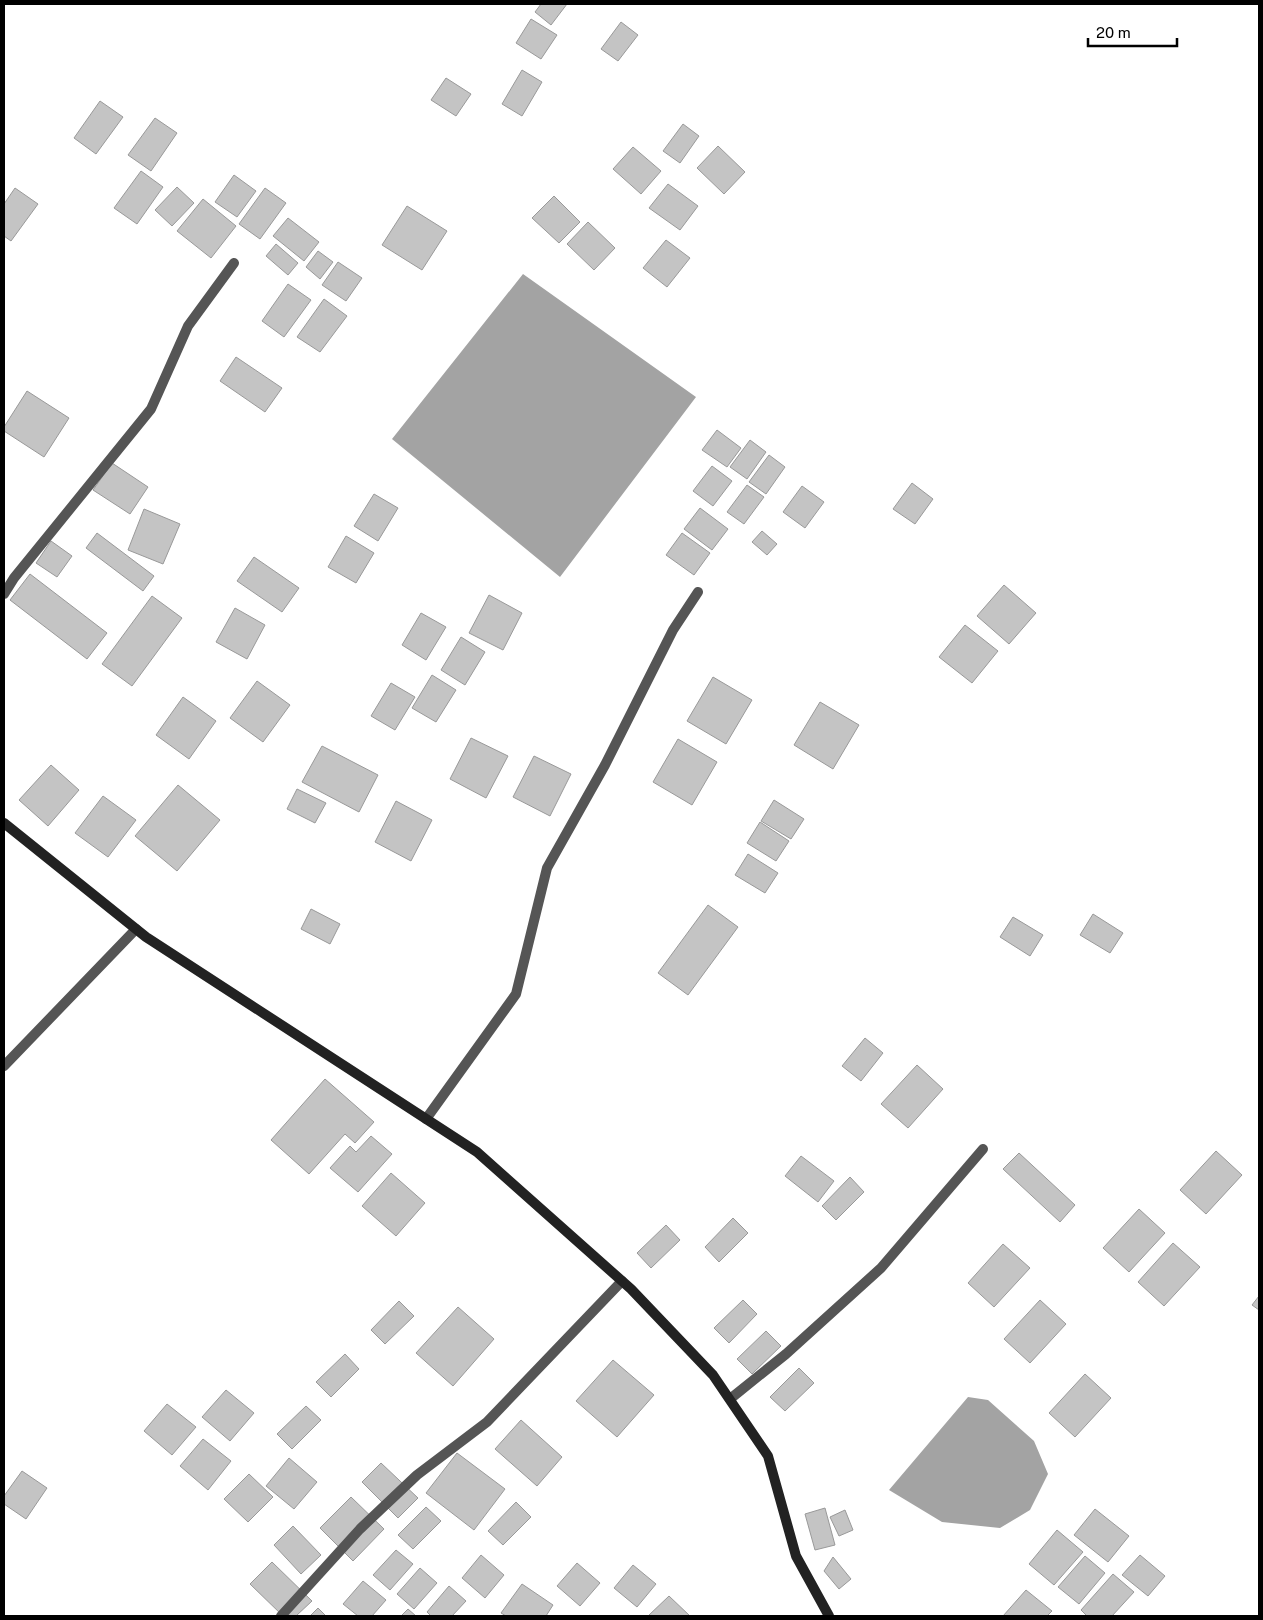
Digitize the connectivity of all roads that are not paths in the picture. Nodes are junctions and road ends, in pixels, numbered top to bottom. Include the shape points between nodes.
1 (234, 263) dead end
2 (698, 592) dead end
3 (4, 594) edge
4 (4, 823) edge
5 (136, 929) junction
6 (4, 1066) edge
7 (426, 1118) junction
8 (983, 1149) dead end
9 (622, 1281) junction
10 (730, 1399) junction
11 (284, 1615) edge
12 (829, 1616) edge

1 - 3 street via 188,326 151,409
2 - 7 street via 673,630 606,765 547,868 516,994
4 - 5 street
5 - 6 street
5 - 7 street
7 - 9 street via 477,1152
8 - 10 street via 881,1268 786,1354
9 - 10 street via 713,1375
9 - 11 street via 487,1422 417,1475 360,1529
10 - 12 street via 768,1456 796,1556

